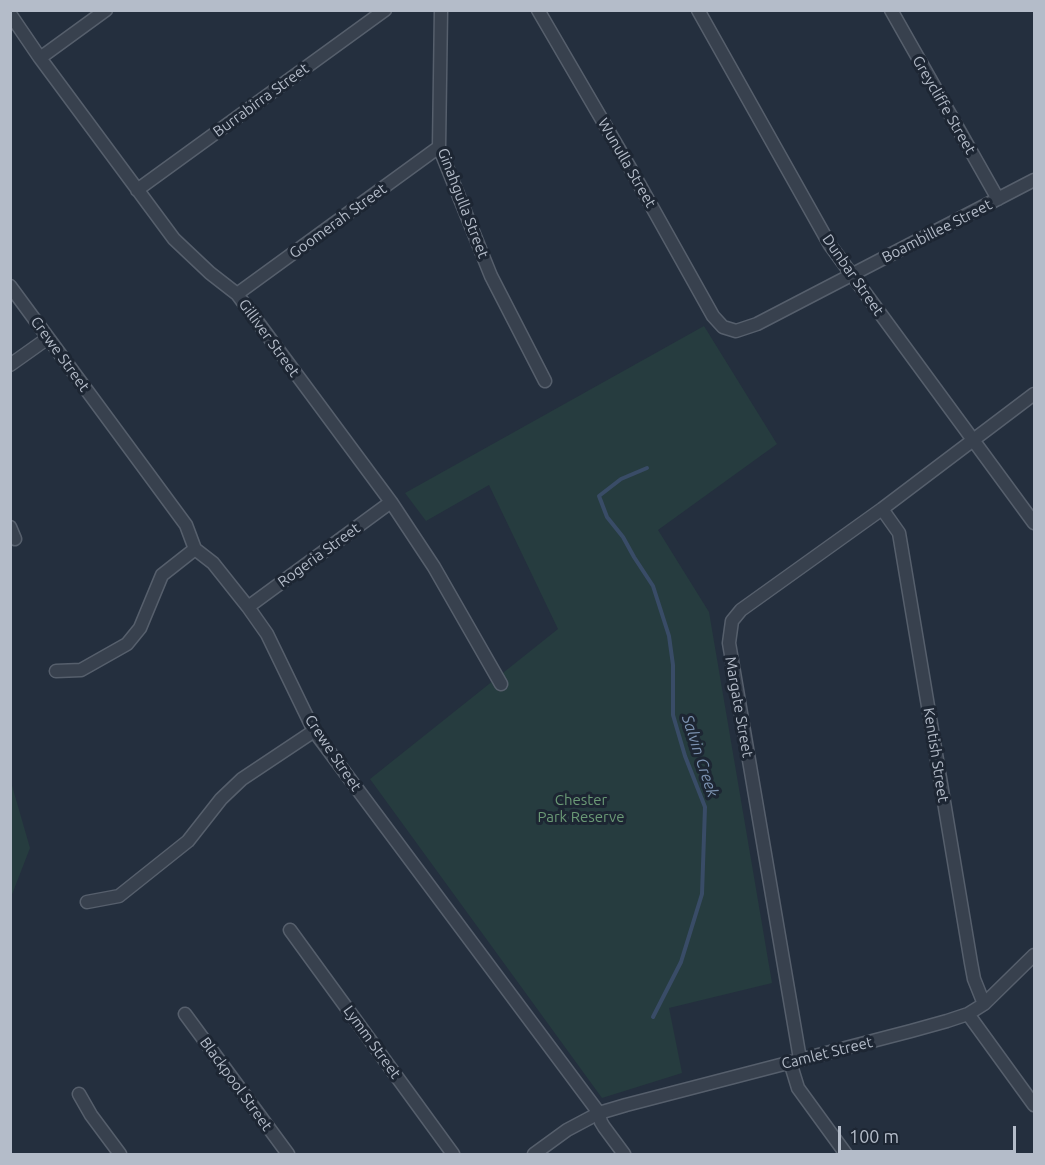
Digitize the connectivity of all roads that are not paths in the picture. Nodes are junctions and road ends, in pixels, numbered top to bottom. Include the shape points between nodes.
1 (106, 10) edge
2 (385, 10) edge
3 (441, 10) edge
4 (538, 10) edge
5 (698, 10) edge
6 (891, 10) edge
7 (10, 14) edge
8 (40, 58) junction
9 (439, 147) junction
10 (1035, 180) edge
11 (137, 190) junction
12 (998, 199) junction
13 (852, 275) junction
14 (10, 286) edge
15 (237, 294) junction
16 (713, 316) joint
17 (48, 338) junction
18 (10, 364) edge
19 (544, 381) dead end
20 (1035, 394) edge
21 (973, 439) junction
22 (391, 502) junction
23 (882, 509) junction
24 (1035, 523) edge
25 (10, 527) edge
26 (15, 539) dead end
27 (195, 549) junction
28 (248, 607) junction
29 (56, 671) dead end
30 (501, 684) dead end
31 (314, 731) junction
32 (87, 902) dead end
33 (290, 930) dead end
34 (1035, 955) edge
35 (984, 1004) junction
36 (185, 1014) dead end
37 (968, 1014) junction
38 (795, 1061) junction
39 (79, 1094) dead end
40 (1035, 1105) edge
41 (599, 1113) junction
42 (120, 1155) edge
43 (288, 1155) edge
44 (453, 1155) edge
45 (534, 1155) edge
46 (624, 1155) edge
47 (846, 1155) edge

1 - 8 street
2 - 11 street, Burrabirra Street
3 - 9 street, Ginahgulla Street
4 - 16 street, Wunulla Street
5 - 13 street, Dunbar Street via 830,245
6 - 12 street, Greycliffe Street
7 - 8 street, Gilliver Street
8 - 11 street, Gilliver Street
9 - 15 street, Goomerah Street
9 - 19 street, Ginahgulla Street via 491,276
10 - 12 street, Boambillee Street
11 - 15 street, Gilliver Street via 174,239
12 - 13 street, Boambillee Street
13 - 16 street, Boambillee Street via 747,328 736,331 723,327
13 - 21 street, Dunbar Street
14 - 17 street, Crewe Street
15 - 22 street, Gilliver Street
17 - 18 street
17 - 27 street, Crewe Street via 186,525
20 - 21 street, Margate Street
21 - 23 street, Margate Street
21 - 24 street, Dunbar Street
22 - 28 street, Rogeria Street
22 - 30 street, Gilliver Street via 434,567
23 - 35 street, Kentish Street via 899,533 971,963
23 - 38 street, Margate Street via 741,610 732,621 729,643
25 - 26 street
27 - 28 street, Crewe Street via 213,563
27 - 29 street via 162,575 140,628 127,644 81,670
28 - 31 street, Crewe Street via 267,634
31 - 32 street via 242,779 220,799 188,841 120,896
31 - 41 street, Crewe Street
33 - 44 street, Lymm Street
34 - 35 street, Camlet Street
35 - 37 street, Camlet Street
36 - 43 street, Blackpool Street
37 - 38 street, Camlet Street
37 - 40 street
38 - 41 street, Camlet Street
38 - 47 street, Margate Street via 798,1088
39 - 42 street
41 - 45 street, Camlet Street via 567,1130
41 - 46 street, Crewe Street

